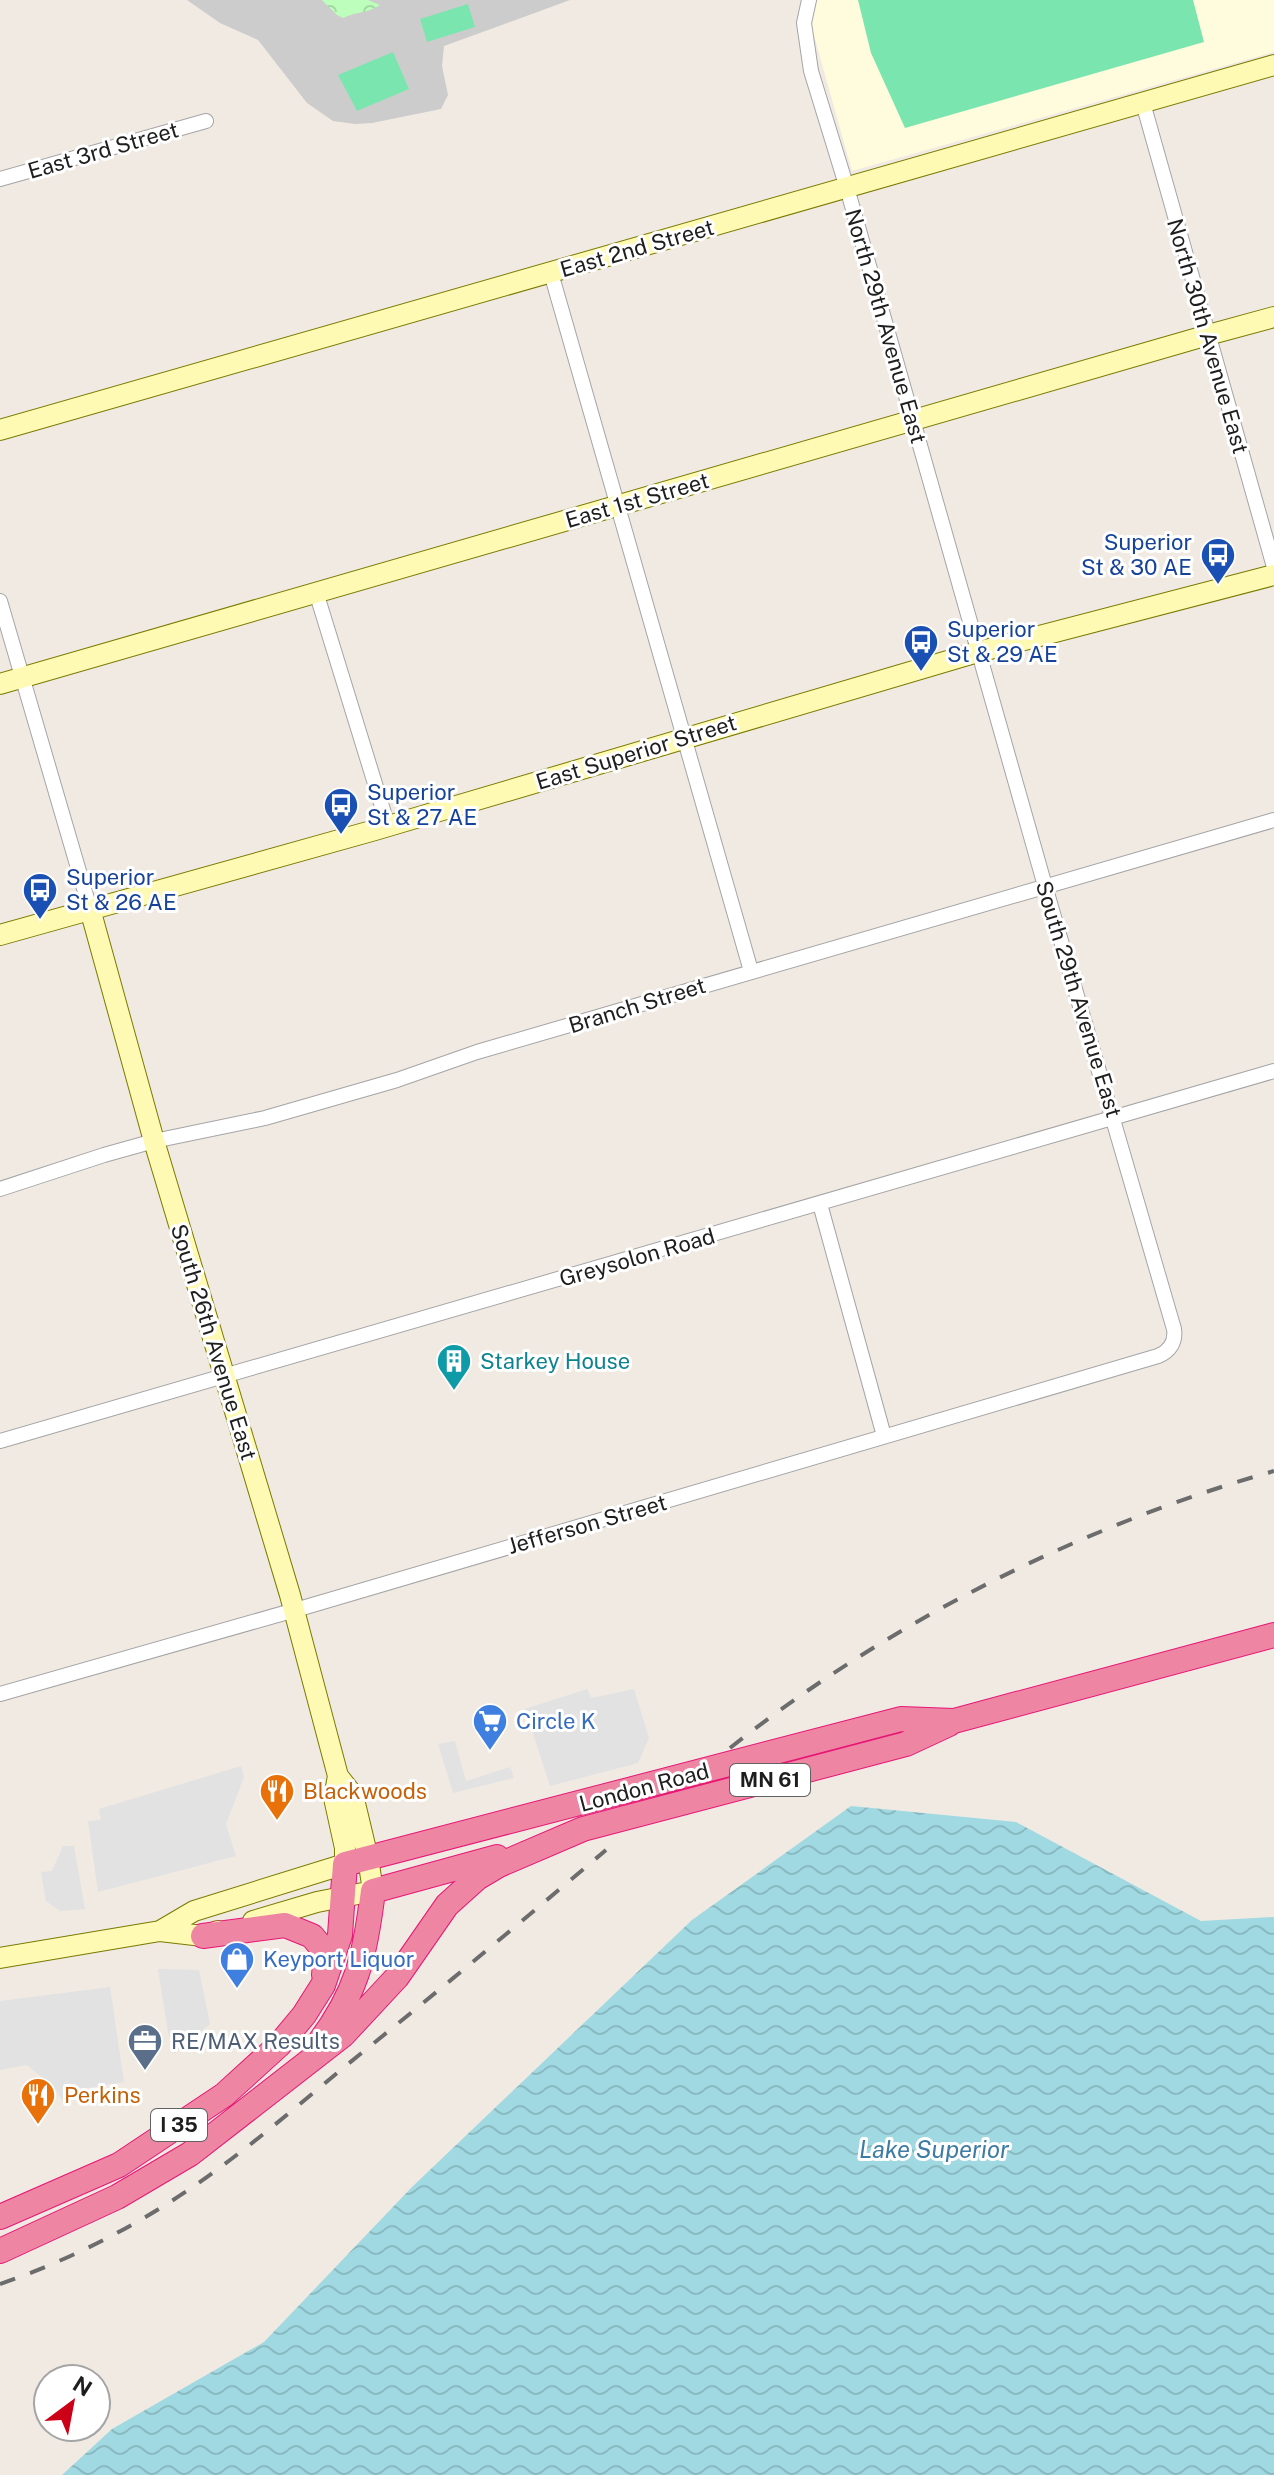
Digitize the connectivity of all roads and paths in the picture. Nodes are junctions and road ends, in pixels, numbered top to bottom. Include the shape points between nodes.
1 (809, 0) edge
2 (1274, 65) edge
3 (1143, 103) junction
4 (206, 121) dead end
5 (0, 179) edge
6 (847, 188) junction
7 (551, 273) junction
8 (1274, 317) edge
9 (1208, 335) junction
10 (912, 422) junction
11 (0, 430) edge
12 (617, 505) junction
13 (1274, 567) edge
14 (1274, 575) edge
15 (316, 592) junction
16 (0, 601) edge
17 (978, 652) junction
18 (22, 678) junction
19 (0, 684) edge
20 (683, 738) junction
21 (1274, 820) edge
22 (388, 826) junction
23 (1045, 886) junction
24 (90, 909) junction
25 (0, 935) edge
26 (751, 971) junction
27 (1274, 1071) edge
28 (1114, 1117) junction
29 (154, 1141) junction
30 (0, 1189) edge
31 (820, 1204) junction
32 (1171, 1347) joint
33 (224, 1376) junction
34 (884, 1436) junction
35 (0, 1441) edge
36 (294, 1610) junction
37 (1274, 1635) edge
38 (0, 1694) edge
39 (954, 1721) junction
40 (583, 1829) junction
41 (357, 1861) junction
42 (373, 1891) junction
43 (344, 1897) junction
44 (160, 1931) junction
45 (203, 1936) junction
46 (0, 1958) edge
47 (323, 1985) junction
48 (290, 2077) junction
49 (0, 2217) edge
50 (0, 2251) edge

1 - 6 street, North 29th Avenue East via 804,23 811,71
2 - 3 street, East 2nd Street
3 - 6 street, East 2nd Street
3 - 9 street, North 30th Avenue East
4 - 5 street, East 3rd Street
6 - 7 street, East 2nd Street
6 - 10 street, North 29th Avenue East
7 - 11 street, East 2nd Street
7 - 12 street
8 - 9 street, East 1st Street
9 - 10 street, East 1st Street
9 - 13 street, North 30th Avenue East
10 - 12 street, East 1st Street
10 - 17 street, North 29th Avenue East
12 - 15 street, East 1st Street
12 - 20 street
14 - 17 street, East Superior Street
15 - 18 street, East 1st Street
15 - 22 street
16 - 18 street
17 - 20 street, East Superior Street
17 - 23 street, South 29th Avenue East
18 - 19 street, East 1st Street
18 - 24 street
20 - 22 street, East Superior Street
20 - 26 street
21 - 23 street, Branch Street
22 - 24 street, East Superior Street
23 - 26 street, Branch Street
23 - 28 street, South 29th Avenue East
24 - 25 street, East Superior Street
24 - 29 street, South 26th Avenue East
26 - 29 street, Branch Street via 265,1118
27 - 28 street, Greysolon Road
28 - 31 street, Greysolon Road
28 - 32 street, South 29th Avenue East via 1174,1329
29 - 30 street, Branch Street
29 - 33 street, South 26th Avenue East
31 - 33 street, Greysolon Road
31 - 34 street
32 - 34 street, Jefferson Street via 1158,1356
33 - 35 street, Greysolon Road
33 - 36 street, South 26th Avenue East
34 - 36 street, Jefferson Street
36 - 38 street, Jefferson Street
36 - 41 street, South 26th Avenue East via 338,1776 353,1795
37 - 39 highway, London Road / MN 61
39 - 40 highway, MN 61 via 906,1744
39 - 41 highway, London Road / MN 61 via 901,1719
40 - 42 highway, London Road / MN 61
40 - 48 highway via 499,1865 461,1891 382,1995
41 - 42 street, South 26th Avenue East
41 - 43 highway
41 - 44 street, London Road via 194,1911
42 - 43 street, London Road
42 - 48 highway, I 35 via 360,1970 341,2011
43 - 45 street, London Road
43 - 47 highway, I 35 via 340,1935
44 - 45 street, London Road
44 - 46 street, London Road
45 - 47 highway via 285,1925 312,1936 326,1953
47 - 49 highway, I 35 via 279,2045 224,2095 119,2165
48 - 50 highway, I 35 via 190,2154 117,2197

